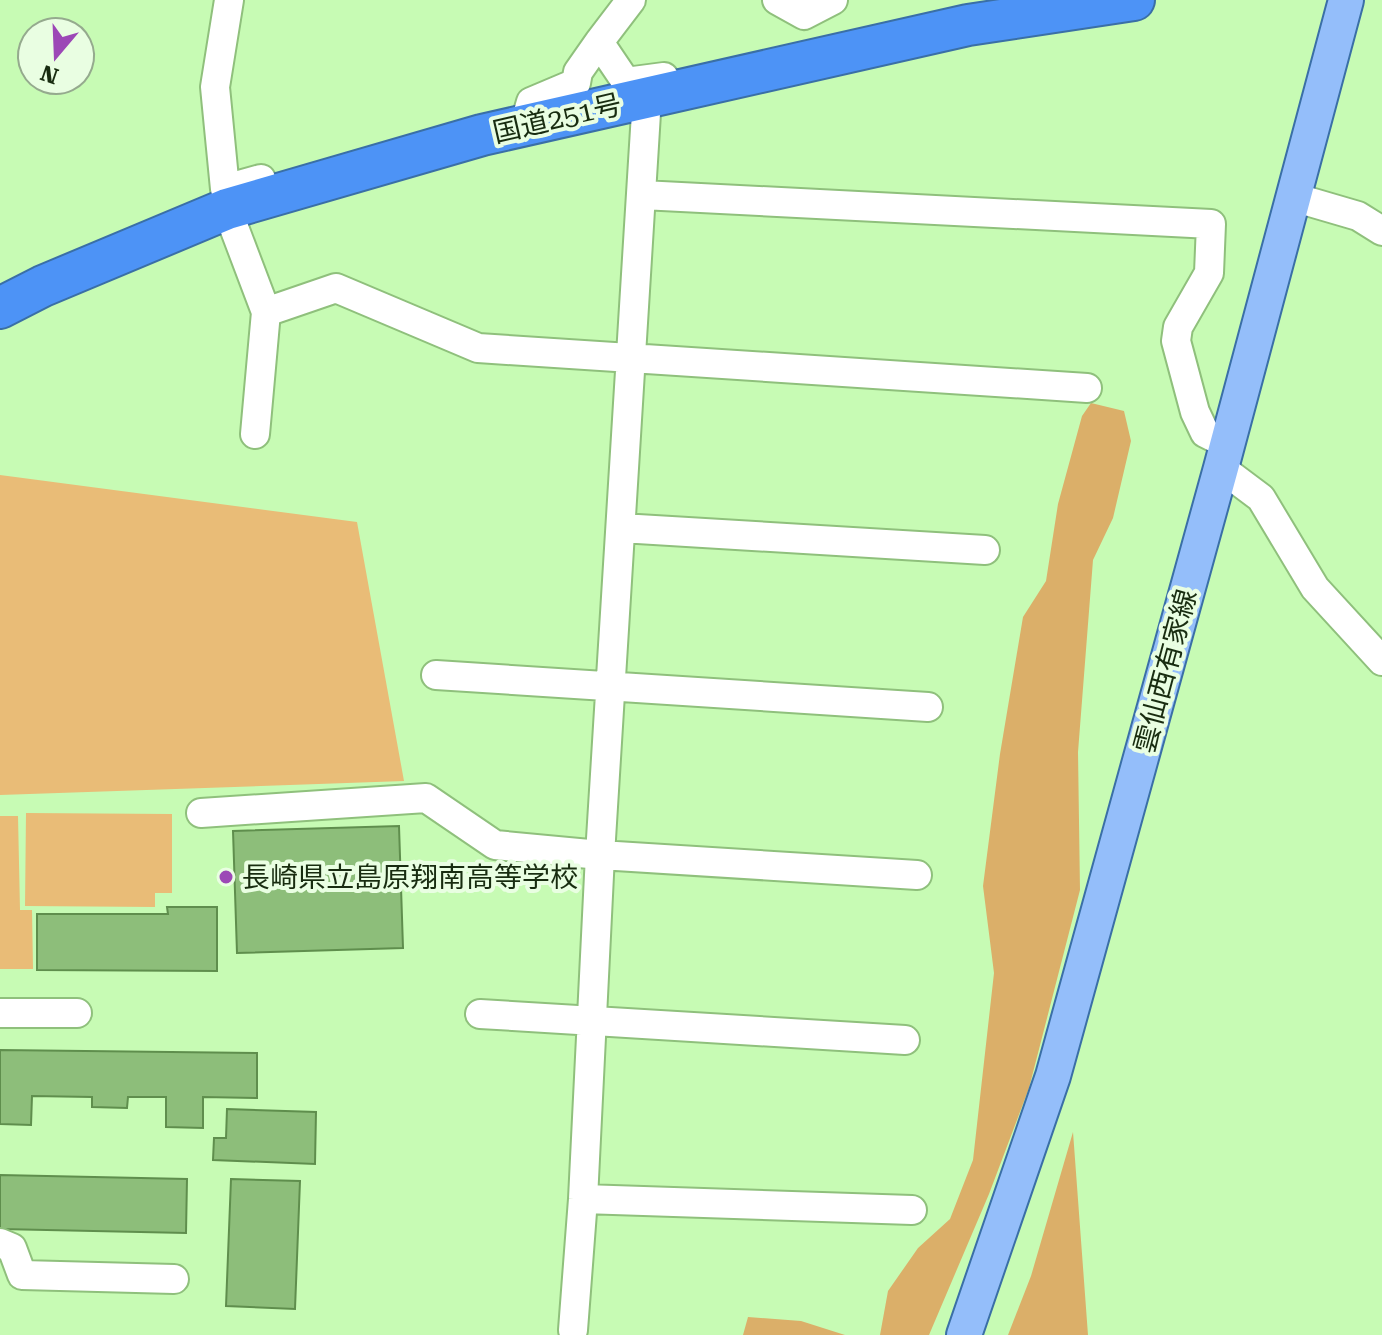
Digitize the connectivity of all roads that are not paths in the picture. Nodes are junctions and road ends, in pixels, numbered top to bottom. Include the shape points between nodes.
1 (229, 0) edge
2 (631, 0) edge
3 (777, 0) edge
4 (833, 0) edge
5 (1134, 0) edge
6 (1346, 0) edge
7 (599, 42) junction
8 (703, 84) junction
9 (647, 97) junction
10 (524, 126) junction
11 (281, 194) junction
12 (642, 195) junction
13 (1293, 197) junction
14 (227, 209) junction
15 (1382, 231) edge
16 (0, 308) edge
17 (266, 312) junction
18 (632, 357) junction
19 (1087, 388) dead end
20 (255, 434) dead end
21 (1224, 456) junction
22 (621, 528) junction
23 (985, 550) dead end
24 (1382, 661) edge
25 (436, 675) dead end
26 (611, 686) junction
27 (928, 707) dead end
28 (201, 813) dead end
29 (600, 855) junction
30 (917, 875) dead end
31 (0, 1013) edge
32 (77, 1013) dead end
33 (480, 1014) dead end
34 (592, 1021) junction
35 (905, 1040) dead end
36 (583, 1199) junction
37 (912, 1210) dead end
38 (0, 1243) edge
39 (174, 1279) dead end
40 (573, 1330) dead end
41 (964, 1335) edge

1 - 11 street via 215,87 225,189 263,179
2 - 7 street
3 - 4 street via 804,15
5 - 8 highway, 国道251号 via 968,25
6 - 13 main road, 雲仙西有家線
7 - 8 street via 626,82 695,73
7 - 10 street via 576,83 531,102
8 - 9 highway, 国道251号
9 - 10 highway, 国道251号
9 - 12 street
10 - 11 highway, 国道251号
11 - 14 highway, 国道251号
12 - 18 street
12 - 21 street via 1211,224 1209,273 1178,327 1176,341 1195,412
13 - 15 street via 1358,216
13 - 21 main road, 雲仙西有家線
14 - 16 highway, 国道251号
14 - 17 street
17 - 18 street via 336,288 478,348
17 - 20 street
18 - 19 street
18 - 22 street
21 - 24 street via 1261,498 1315,588
21 - 41 main road, 雲仙西有家線 via 1053,1076
22 - 23 street
22 - 26 street
25 - 26 street
26 - 27 street
26 - 29 street
28 - 29 street via 426,798 495,845
29 - 30 street
29 - 34 street
31 - 32 street
33 - 34 street
34 - 35 street
34 - 36 street
36 - 37 street
36 - 40 street
38 - 39 street via 12,1248 22,1275

